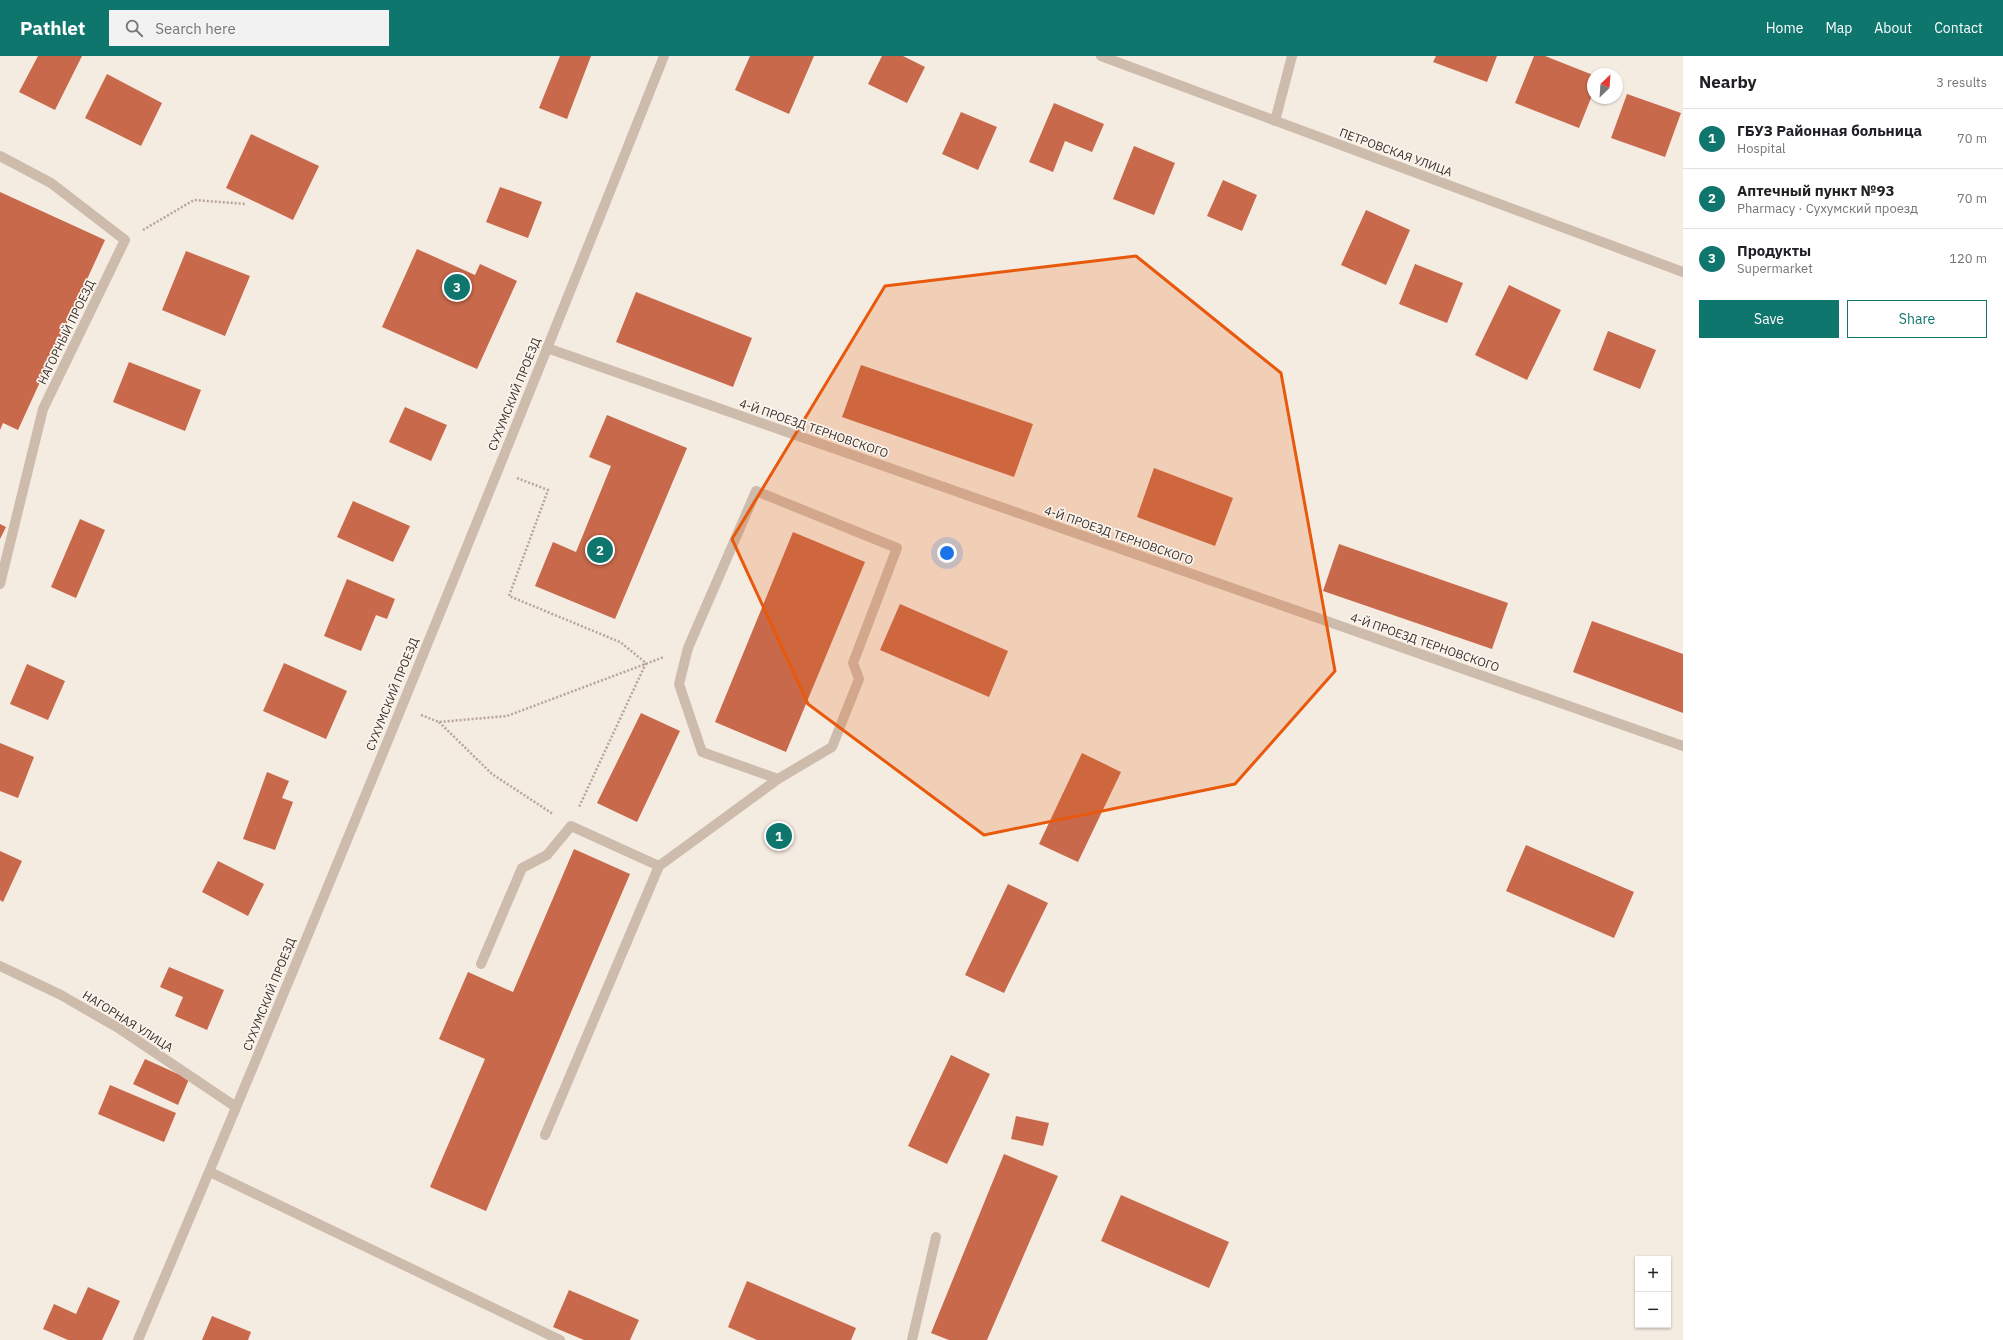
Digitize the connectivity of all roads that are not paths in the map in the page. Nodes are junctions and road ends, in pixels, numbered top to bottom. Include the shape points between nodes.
1 (664, 56) edge
2 (1101, 56) edge
3 (1292, 56) edge
4 (1274, 120) junction
5 (0, 156) edge
6 (1683, 272) edge
7 (547, 348) junction
8 (0, 584) edge
9 (1683, 746) edge
10 (778, 779) junction
11 (660, 866) junction
12 (481, 964) dead end
13 (0, 966) edge
14 (236, 1107) junction
15 (545, 1135) dead end
16 (210, 1172) junction
17 (936, 1237) dead end
18 (138, 1340) edge
19 (560, 1340) edge
20 (912, 1340) edge

1 - 7 street, СУХУМСКИЙ ПРОЕЗД
2 - 4 street, ПЕТРОВСКАЯ УЛИЦА
3 - 4 street
4 - 6 street, ПЕТРОВСКАЯ УЛИЦА
5 - 8 street, НАГОРНЫЙ ПРОЕЗД via 51,183 125,240 43,409
7 - 9 street, 4-Й ПРОЕЗД ТЕРНОВСКОГО
7 - 14 street, СУХУМСКИЙ ПРОЕЗД
10 - 10 street via 832,747 859,679 853,663 897,548 756,491 688,648 679,684 702,752
10 - 11 street
11 - 12 street via 571,826 547,855 522,868
11 - 15 street
13 - 14 street, НАГОРНАЯ УЛИЦА via 61,995 120,1029
14 - 16 street, СУХУМСКИЙ ПРОЕЗД
16 - 18 street, СУХУМСКИЙ ПРОЕЗД
16 - 19 street
17 - 20 street

